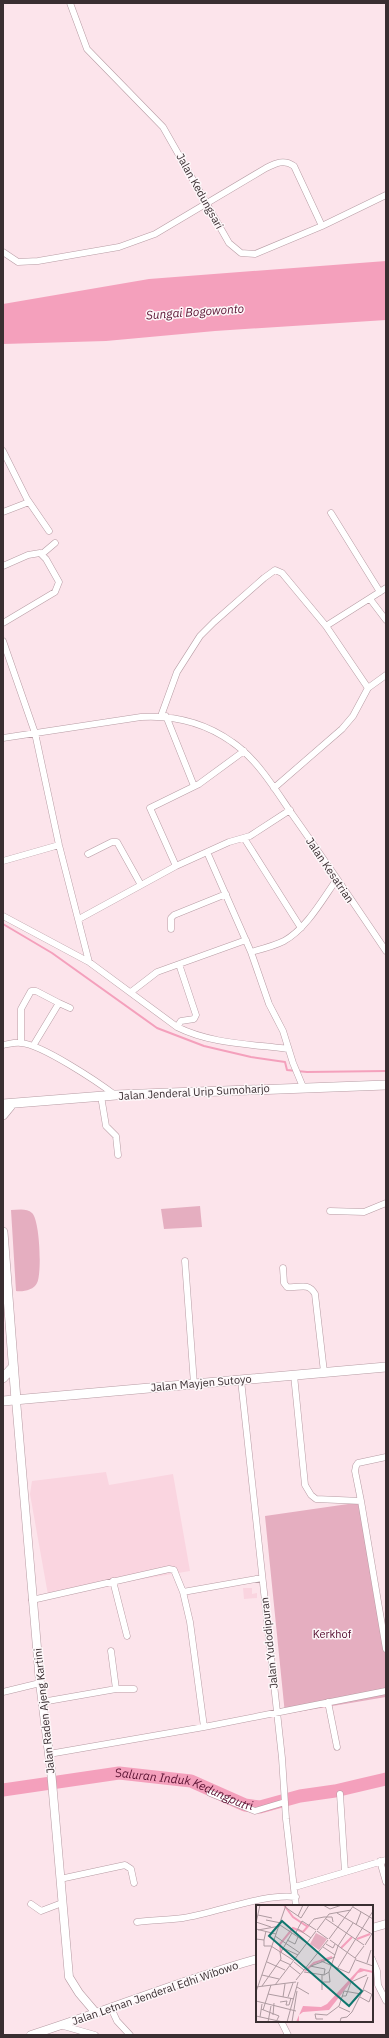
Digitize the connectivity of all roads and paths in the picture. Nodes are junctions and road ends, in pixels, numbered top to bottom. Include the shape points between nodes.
1 (70, 3) edge
2 (386, 195) edge
3 (207, 204) junction
4 (322, 226) junction
5 (3, 252) edge
6 (3, 451) edge
7 (29, 502) junction
8 (3, 512) edge
9 (330, 513) dead end
10 (49, 531) dead end
11 (55, 542) dead end
12 (42, 554) junction
13 (3, 566) edge
14 (386, 588) edge
15 (380, 592) junction
16 (370, 599) junction
17 (386, 620) edge
18 (3, 623) edge
19 (326, 626) junction
20 (3, 641) edge
21 (386, 675) edge
22 (368, 688) junction
23 (163, 716) junction
24 (35, 733) junction
25 (3, 738) edge
26 (244, 751) junction
27 (194, 786) junction
28 (274, 788) junction
29 (290, 810) junction
30 (244, 838) junction
31 (59, 845) junction
32 (207, 852) junction
33 (88, 854) dead end
34 (3, 861) edge
35 (176, 866) junction
36 (337, 879) junction
37 (141, 885) junction
38 (226, 894) junction
39 (3, 916) edge
40 (79, 919) junction
41 (301, 928) junction
42 (171, 929) dead end
43 (246, 940) junction
44 (386, 951) edge
45 (251, 952) junction
46 (89, 962) junction
47 (179, 964) junction
48 (130, 992) junction
49 (59, 1003) junction
50 (70, 1008) dead end
51 (177, 1027) junction
52 (22, 1043) junction
53 (3, 1045) edge
54 (33, 1046) junction
55 (288, 1049) junction
56 (301, 1083) junction
57 (386, 1085) edge
58 (116, 1095) junction
59 (102, 1096) junction
60 (7, 1104) edge
61 (3, 1115) edge
62 (118, 1155) dead end
63 (386, 1203) edge
64 (330, 1211) dead end
65 (3, 1232) edge
66 (185, 1261) dead end
67 (284, 1268) dead end
68 (13, 1367) junction
69 (386, 1367) edge
70 (324, 1372) junction
71 (294, 1375) junction
72 (3, 1378) edge
73 (241, 1380) junction
74 (194, 1384) junction
75 (16, 1400) junction
76 (3, 1401) edge
77 (386, 1457) edge
78 (361, 1501) junction
79 (262, 1578) junction
80 (114, 1581) junction
81 (183, 1592) junction
82 (32, 1600) junction
83 (126, 1636) dead end
84 (386, 1649) edge
85 (111, 1651) dead end
86 (40, 1683) junction
87 (116, 1689) junction
88 (134, 1689) dead end
89 (386, 1691) edge
90 (3, 1692) edge
91 (42, 1702) junction
92 (328, 1702) junction
93 (276, 1713) junction
94 (204, 1727) junction
95 (337, 1747) dead end
96 (49, 1754) junction
97 (210, 1793) dead end
98 (340, 1794) dead end
99 (285, 1802) junction
100 (383, 1860) edge
101 (345, 1872) junction
102 (60, 1879) junction
103 (386, 1882) edge
104 (134, 1883) dead end
105 (295, 1887) junction
106 (296, 1897) junction
107 (62, 1903) junction
108 (31, 1904) dead end
109 (296, 1905) edge
110 (137, 1922) dead end
111 (386, 1924) edge
112 (373, 1928) edge
113 (256, 1960) edge
114 (373, 1961) edge
115 (386, 2001) edge
116 (111, 2008) junction
117 (96, 2013) junction
118 (282, 2022) edge
119 (60, 2025) junction
120 (44, 2033) edge
121 (31, 2035) edge
122 (95, 2035) edge
123 (130, 2035) edge
124 (288, 2035) edge

1 - 3 street, Jalan Kedungsari via 88,49 163,126
2 - 4 street, Jalan Kedungsari
3 - 4 street, Jalan Kedungsari via 230,244 242,252 256,254
3 - 4 street via 266,168 283,161 294,166
3 - 5 street via 155,234 119,247 18,262
6 - 7 street
7 - 8 street
7 - 10 street
9 - 15 street
11 - 12 street
12 - 13 street via 34,553
12 - 18 street via 58,578 57,590
14 - 15 street
15 - 16 street
16 - 17 street
16 - 19 street
19 - 22 street
19 - 23 street via 282,573 272,571 200,636 177,672
20 - 24 street
21 - 22 street
22 - 28 street via 353,716 342,729
23 - 24 street, Jalan Kesatrian
23 - 26 street, Jalan Kesatrian via 200,724 217,732
23 - 27 street
24 - 25 street, Jalan Kesatrian
24 - 31 street
26 - 27 street
26 - 28 street, Jalan Kesatrian
27 - 35 street via 150,808
28 - 29 street, Jalan Kesatrian
29 - 30 street
29 - 36 street, Jalan Kesatrian
30 - 32 street
30 - 41 street
31 - 34 street
31 - 40 street
32 - 35 street
32 - 38 street
33 - 37 street via 109,843 117,842
35 - 37 street
36 - 41 street
36 - 44 street, Jalan Kesatrian
37 - 40 street
38 - 42 street via 174,915 171,918
38 - 43 street
39 - 46 street
40 - 46 street
41 - 45 street via 283,941
43 - 45 street
43 - 47 street
45 - 55 street
46 - 48 street
47 - 48 street via 157,972
47 - 51 street via 196,1015 194,1019 181,1021
48 - 51 street
49 - 50 street
49 - 52 street via 31,991 21,1009
49 - 54 street
51 - 55 street via 203,1038
52 - 53 street
52 - 54 street
54 - 58 street
55 - 56 street
56 - 57 main road, Jalan Jenderal Urip Sumoharjo
56 - 58 main road, Jalan Jenderal Urip Sumoharjo
58 - 59 main road, Jalan Jenderal Urip Sumoharjo
59 - 60 main road, Jalan Jenderal Urip Sumoharjo
59 - 62 street via 106,1126 116,1136
60 - 61 main road
63 - 64 street via 364,1212
65 - 68 main road
66 - 74 street
67 - 70 street via 286,1287 303,1285 311,1288 315,1294
68 - 72 main road
68 - 75 main road
69 - 70 main road, Jalan Mayjen Sutoyo
70 - 71 main road, Jalan Mayjen Sutoyo
71 - 73 main road, Jalan Mayjen Sutoyo
71 - 78 street via 307,1490 316,1499
73 - 74 main road, Jalan Mayjen Sutoyo
73 - 79 street, Jalan Yudodipuran
74 - 75 main road, Jalan Mayjen Sutoyo
75 - 76 main road, Jalan Mayjen Sutoyo
75 - 82 street, Jalan Raden Ajeng Kartini
77 - 78 street via 358,1463 356,1466
78 - 84 street
79 - 81 street
79 - 93 street, Jalan Yudodipuran
80 - 81 street via 172,1568
80 - 82 street
80 - 83 street
81 - 94 street via 195,1647
82 - 86 street, Jalan Raden Ajeng Kartini
85 - 87 street
86 - 90 street
86 - 91 street, Jalan Raden Ajeng Kartini
87 - 88 street
87 - 91 street
89 - 92 street
91 - 96 street, Jalan Raden Ajeng Kartini
92 - 93 street
92 - 95 street
93 - 94 street
93 - 99 street, Jalan Yudodipuran
94 - 96 street
96 - 102 street, Jalan Raden Ajeng Kartini
97 - 99 street via 255,1811
98 - 101 street
99 - 105 street, Jalan Yudodipuran
100 - 101 street
100 - 103 street
101 - 105 street
102 - 104 street via 125,1865 131,1869
102 - 107 street, Jalan Raden Ajeng Kartini
105 - 106 street, Jalan Yudodipuran
106 - 109 street, Jalan Yudodipuran
106 - 110 street via 269,1899 182,1919
107 - 108 street via 41,1911
107 - 117 street, Jalan Raden Ajeng Kartini via 69,1977 78,1993
111 - 112 street
113 - 116 street, Jalan Letnan Jenderal Edhi Wibowo via 210,1973
114 - 115 street via 378,1985
116 - 117 street, Jalan Letnan Jenderal Edhi Wibowo
116 - 123 street via 117,2021
117 - 119 street, Jalan Letnan Jenderal Edhi Wibowo
118 - 124 street
119 - 120 street, Jalan Letnan Jenderal Edhi Wibowo
119 - 122 street
120 - 121 street, Jalan Letnan Jenderal Edhi Wibowo

